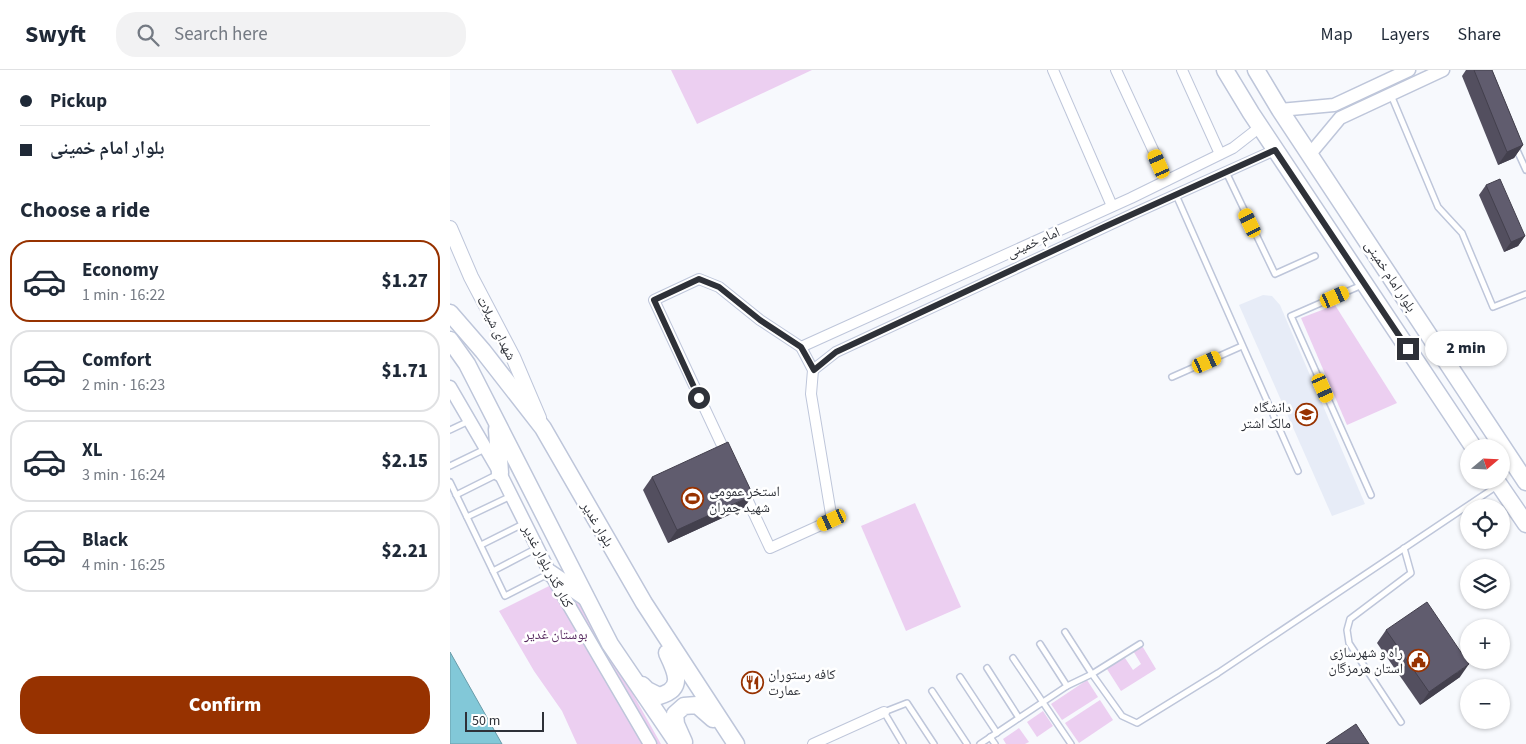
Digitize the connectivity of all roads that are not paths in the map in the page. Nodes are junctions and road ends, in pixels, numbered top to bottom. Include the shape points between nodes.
1 (1053, 70) edge
2 (1116, 70) edge
3 (1182, 70) edge
4 (1225, 70) edge
5 (1256, 70) edge
6 (1409, 70) edge
7 (1443, 70) edge
8 (1386, 81) junction
9 (1391, 94) junction
10 (1280, 110) junction
11 (1260, 128) junction
12 (1513, 139) edge
13 (1275, 150) junction
14 (1220, 154) junction
15 (1310, 154) junction
16 (1204, 162) junction
17 (1525, 166) edge
18 (1226, 172) junction
19 (1213, 177) junction
20 (1166, 180) junction
21 (1176, 194) junction
22 (1128, 199) junction
23 (1112, 206) junction
24 (1135, 213) junction
25 (1067, 227) junction
26 (450, 228) edge
27 (1074, 241) junction
28 (1314, 256) dead end
29 (1001, 257) junction
30 (1009, 271) junction
31 (1364, 284) junction
32 (939, 285) junction
33 (1526, 294) edge
34 (946, 301) junction
35 (450, 312) edge
36 (878, 313) junction
37 (886, 329) junction
38 (450, 340) edge
39 (1242, 346) junction
40 (801, 347) junction
41 (814, 370) junction
42 (1172, 377) dead end
43 (450, 387) edge
44 (469, 421) junction
45 (497, 422) junction
46 (543, 428) junction
47 (450, 430) edge
48 (1468, 439) edge
49 (486, 449) junction
50 (450, 466) edge
51 (1298, 471) dead end
52 (500, 473) junction
53 (1522, 476) edge
54 (450, 482) edge
55 (1488, 489) edge
56 (1503, 489) edge
57 (456, 495) junction
58 (1371, 495) dead end
59 (511, 496) junction
60 (467, 517) junction
61 (525, 523) junction
62 (1526, 524) edge
63 (481, 545) junction
64 (537, 548) junction
65 (1404, 548) junction
66 (493, 571) junction
67 (550, 573) junction
68 (587, 598) junction
69 (651, 614) junction
70 (1065, 632) dead end
71 (610, 644) junction
72 (1040, 644) dead end
73 (1140, 644) dead end
74 (1013, 658) dead end
75 (987, 668) dead end
76 (1092, 674) junction
77 (960, 677) dead end
78 (1067, 686) junction
79 (932, 691) dead end
80 (1042, 702) junction
81 (884, 712) junction
82 (1019, 718) junction
83 (1401, 722) dead end
84 (997, 732) junction
85 (990, 737) junction
86 (650, 744) edge
87 (678, 744) edge
88 (685, 744) edge
89 (734, 744) edge
90 (813, 744) edge
91 (903, 744) edge
92 (934, 744) edge
93 (967, 744) edge
94 (980, 744) edge
95 (996, 744) edge
96 (1071, 744) edge

1 - 23 street
2 - 20 street
3 - 14 street
4 - 11 main road, بلوار امام خمینی
5 - 10 main road, بلوار امام خمینی
6 - 8 street
7 - 9 street
8 - 9 street
8 - 10 street via 1334,105
9 - 15 street via 1340,118
9 - 33 lane via 1438,208 1462,234 1493,307
10 - 15 main road, بلوار امام خمینی
11 - 13 main road, بلوار امام خمینی
11 - 14 street, امام خمینی
12 - 17 lane
13 - 18 street
13 - 31 main road, بلوار امام خمینی
14 - 16 street, امام خمینی
15 - 53 main road, بلوار امام خمینی
16 - 19 street
16 - 20 street, امام خمینی
18 - 19 street
18 - 28 lane via 1275,274
19 - 21 street
20 - 22 street, امام خمینی
21 - 24 street
21 - 39 lane
22 - 23 street, امام خمینی
22 - 24 street
23 - 25 street, امام خمینی
24 - 27 street
25 - 27 street
25 - 29 street, امام خمینی
26 - 46 main road, شهدای شیلات via 458,255 513,357
27 - 30 street
29 - 30 street
29 - 32 street, امام خمینی
30 - 34 street
31 - 48 main road, بلوار امام خمینی
31 - 58 lane via 1291,316
32 - 34 street
32 - 36 street, امام خمینی
34 - 37 street
35 - 46 main road, بلوار غدیر
36 - 37 street
36 - 40 street, امام خمینی
37 - 41 street via 836,352
38 - 45 main road via 467,364
39 - 42 lane
39 - 51 lane
40 - 41 street
40 - 41 street via 719,287 699,279 654,300 770,548 832,520 811,394
43 - 44 street, کنار گذر بلوار غدیر
44 - 47 lane
44 - 49 street, کنار گذر بلوار غدیر
45 - 52 main road
45 - 68 main road
46 - 69 main road, بلوار غدیر
49 - 50 lane
49 - 52 street, کنار گذر بلوار غدیر
52 - 57 lane
52 - 59 street, کنار گذر بلوار غدیر
54 - 57 lane
55 - 65 lane
56 - 62 main road
57 - 60 lane
59 - 60 lane
59 - 61 street, کنار گذر بلوار غدیر
60 - 63 lane
61 - 63 lane
61 - 64 street, کنار گذر بلوار غدیر
63 - 66 lane
64 - 66 lane
64 - 67 street, کنار گذر بلوار غدیر
65 - 76 lane via 1137,724 1122,716
65 - 83 lane via 1411,573 1350,620 1347,630 1349,643
66 - 67 lane via 505,596
67 - 68 main road
67 - 86 street, کنار گذر بلوار غدیر
68 - 71 main road
69 - 71 main road via 677,678 675,687 668,694 659,696 647,690
69 - 89 main road, بلوار غدیر
70 - 76 lane
71 - 87 main road
72 - 78 lane
73 - 76 lane
74 - 80 lane
75 - 82 lane
76 - 78 lane
77 - 84 lane
78 - 80 lane
79 - 93 lane
80 - 82 lane
80 - 96 lane
81 - 90 street
81 - 91 lane
81 - 92 lane via 907,703
82 - 84 lane
84 - 85 lane
85 - 94 lane
85 - 95 lane
88 - 89 main road via 676,724 676,714 684,706 697,705 709,714

